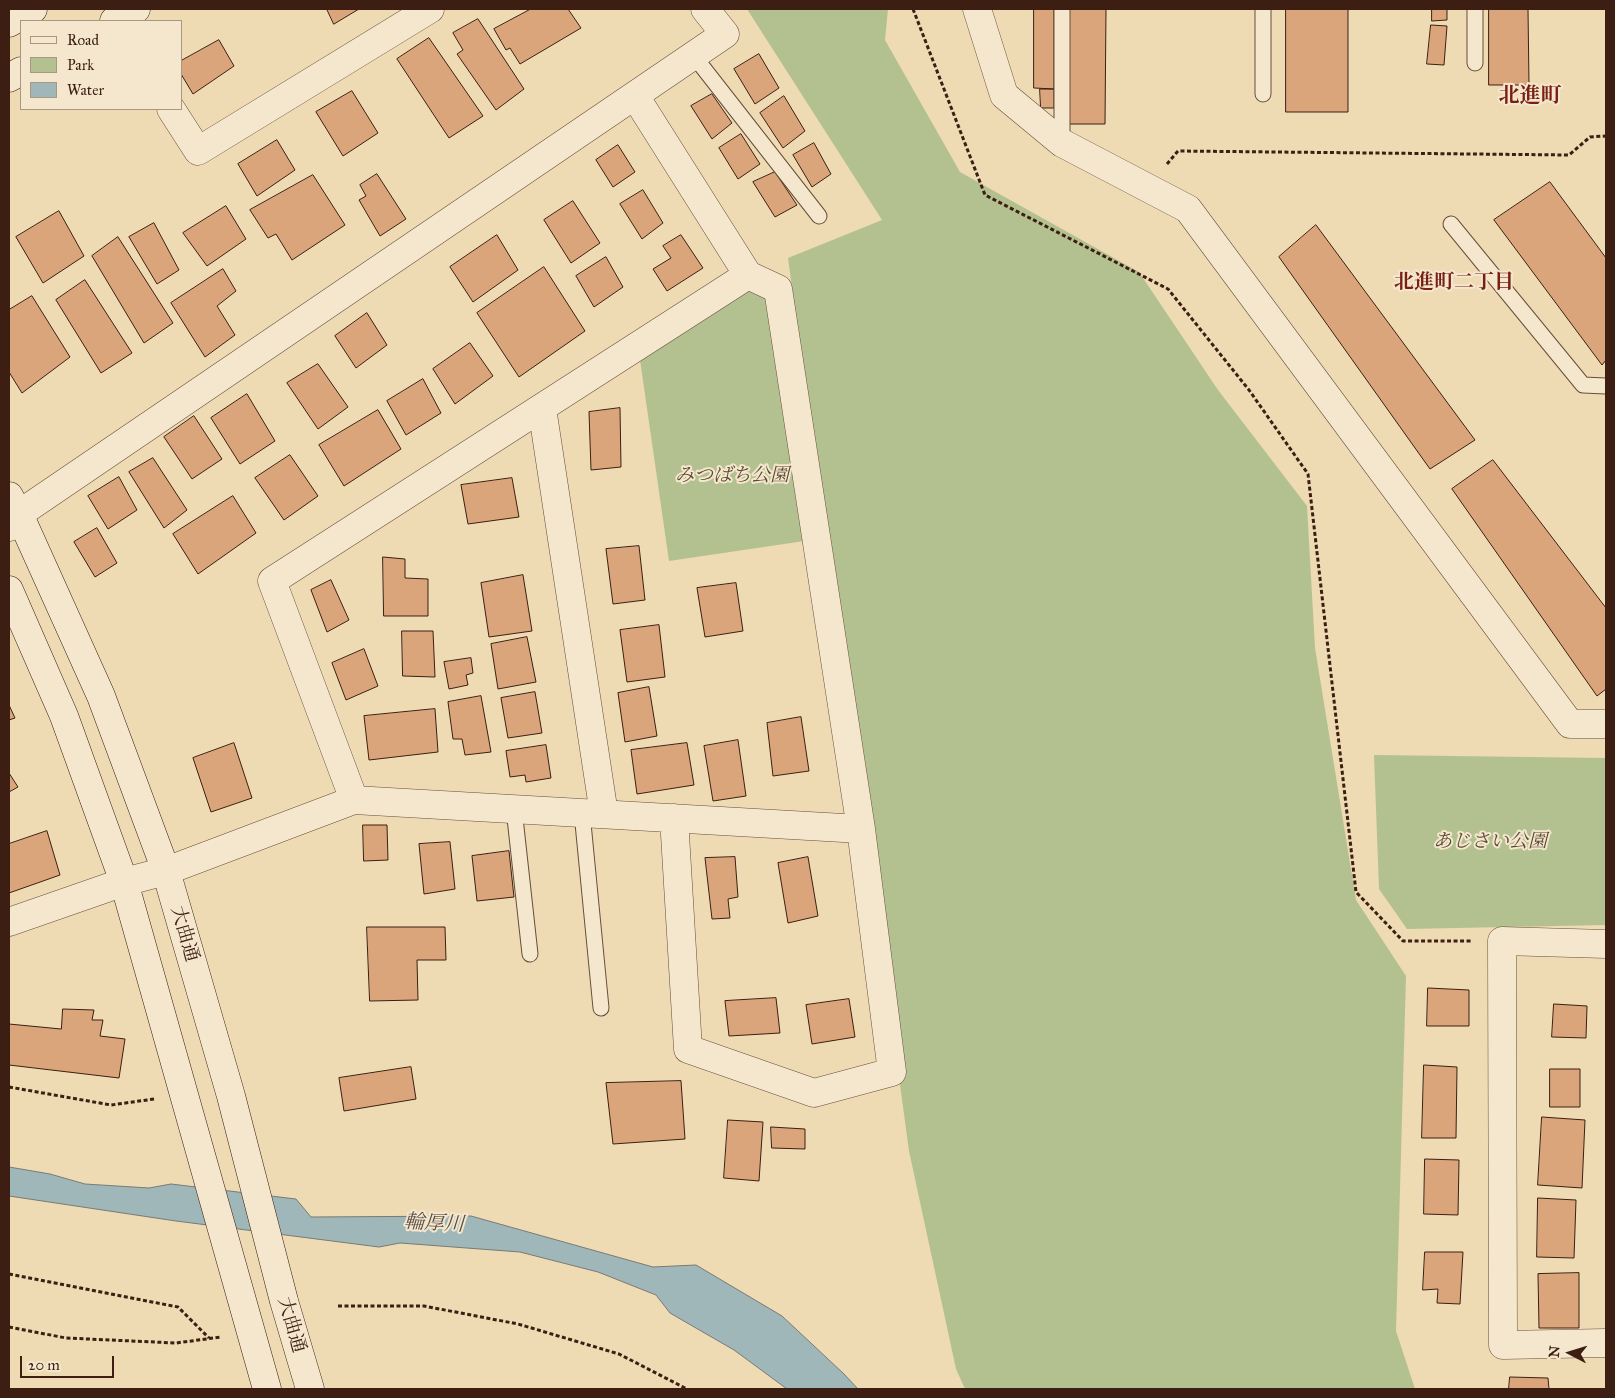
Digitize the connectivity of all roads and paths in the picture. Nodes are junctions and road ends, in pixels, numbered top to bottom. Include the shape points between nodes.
1 (33, 9) edge
2 (430, 9) edge
3 (706, 9) edge
4 (913, 9) edge
5 (977, 9) edge
6 (1062, 9) edge
7 (1263, 9) edge
8 (1475, 9) edge
9 (9, 23) edge
10 (694, 56) junction
11 (1475, 63) dead end
12 (20, 72) edge
13 (9, 78) edge
14 (1263, 94) dead end
15 (636, 96) junction
16 (172, 110) edge
17 (1606, 136) edge
18 (1062, 143) junction
19 (1146, 187) junction
20 (819, 216) dead end
21 (1451, 224) dead end
22 (748, 275) junction
23 (1606, 386) edge
24 (542, 408) junction
25 (12, 512) edge
26 (9, 590) edge
27 (1606, 724) edge
28 (354, 800) junction
29 (514, 809) junction
30 (593, 813) junction
31 (674, 818) junction
32 (861, 829) junction
33 (166, 871) junction
34 (124, 882) junction
35 (9, 922) edge
36 (1502, 941) junction
37 (1606, 944) edge
38 (530, 954) dead end
39 (601, 1008) dead end
40 (9, 1087) edge
41 (155, 1099) dead end
42 (9, 1274) edge
43 (338, 1306) dead end
44 (9, 1327) edge
45 (251, 1333) junction
46 (209, 1338) junction
47 (1606, 1343) edge
48 (266, 1389) edge
49 (310, 1389) edge
50 (687, 1389) edge

1 - 9 street
2 - 16 street via 198,151
3 - 10 street via 724,34
4 - 36 path via 985,196 1168,289 1249,390 1308,474 1356,892 1403,941
5 - 18 street via 1004,95
6 - 18 lane
7 - 14 lane
8 - 11 lane
10 - 15 street
10 - 20 lane
12 - 13 street
15 - 22 street
15 - 25 street
17 - 19 path via 1590,137 1569,155 1178,151
18 - 19 street
19 - 27 street via 1188,209 1570,724
21 - 23 lane via 1583,385
22 - 24 street
22 - 32 street via 778,289
24 - 28 street via 272,581
24 - 30 street
25 - 33 street, 大曲通 via 101,696
26 - 34 street via 64,716
28 - 29 street
28 - 33 street
29 - 30 street
29 - 38 lane
30 - 31 street
30 - 39 lane
31 - 32 street
31 - 32 street via 688,1049 814,1093 892,1072
33 - 34 street
33 - 49 street, 大曲通
34 - 35 street
34 - 45 street
36 - 37 street
36 - 47 street via 1503,1345
40 - 41 path via 111,1105
42 - 46 path via 178,1307
43 - 50 path via 424,1306 518,1324 619,1354
44 - 46 path via 66,1338 176,1343
45 - 46 path
45 - 48 street

